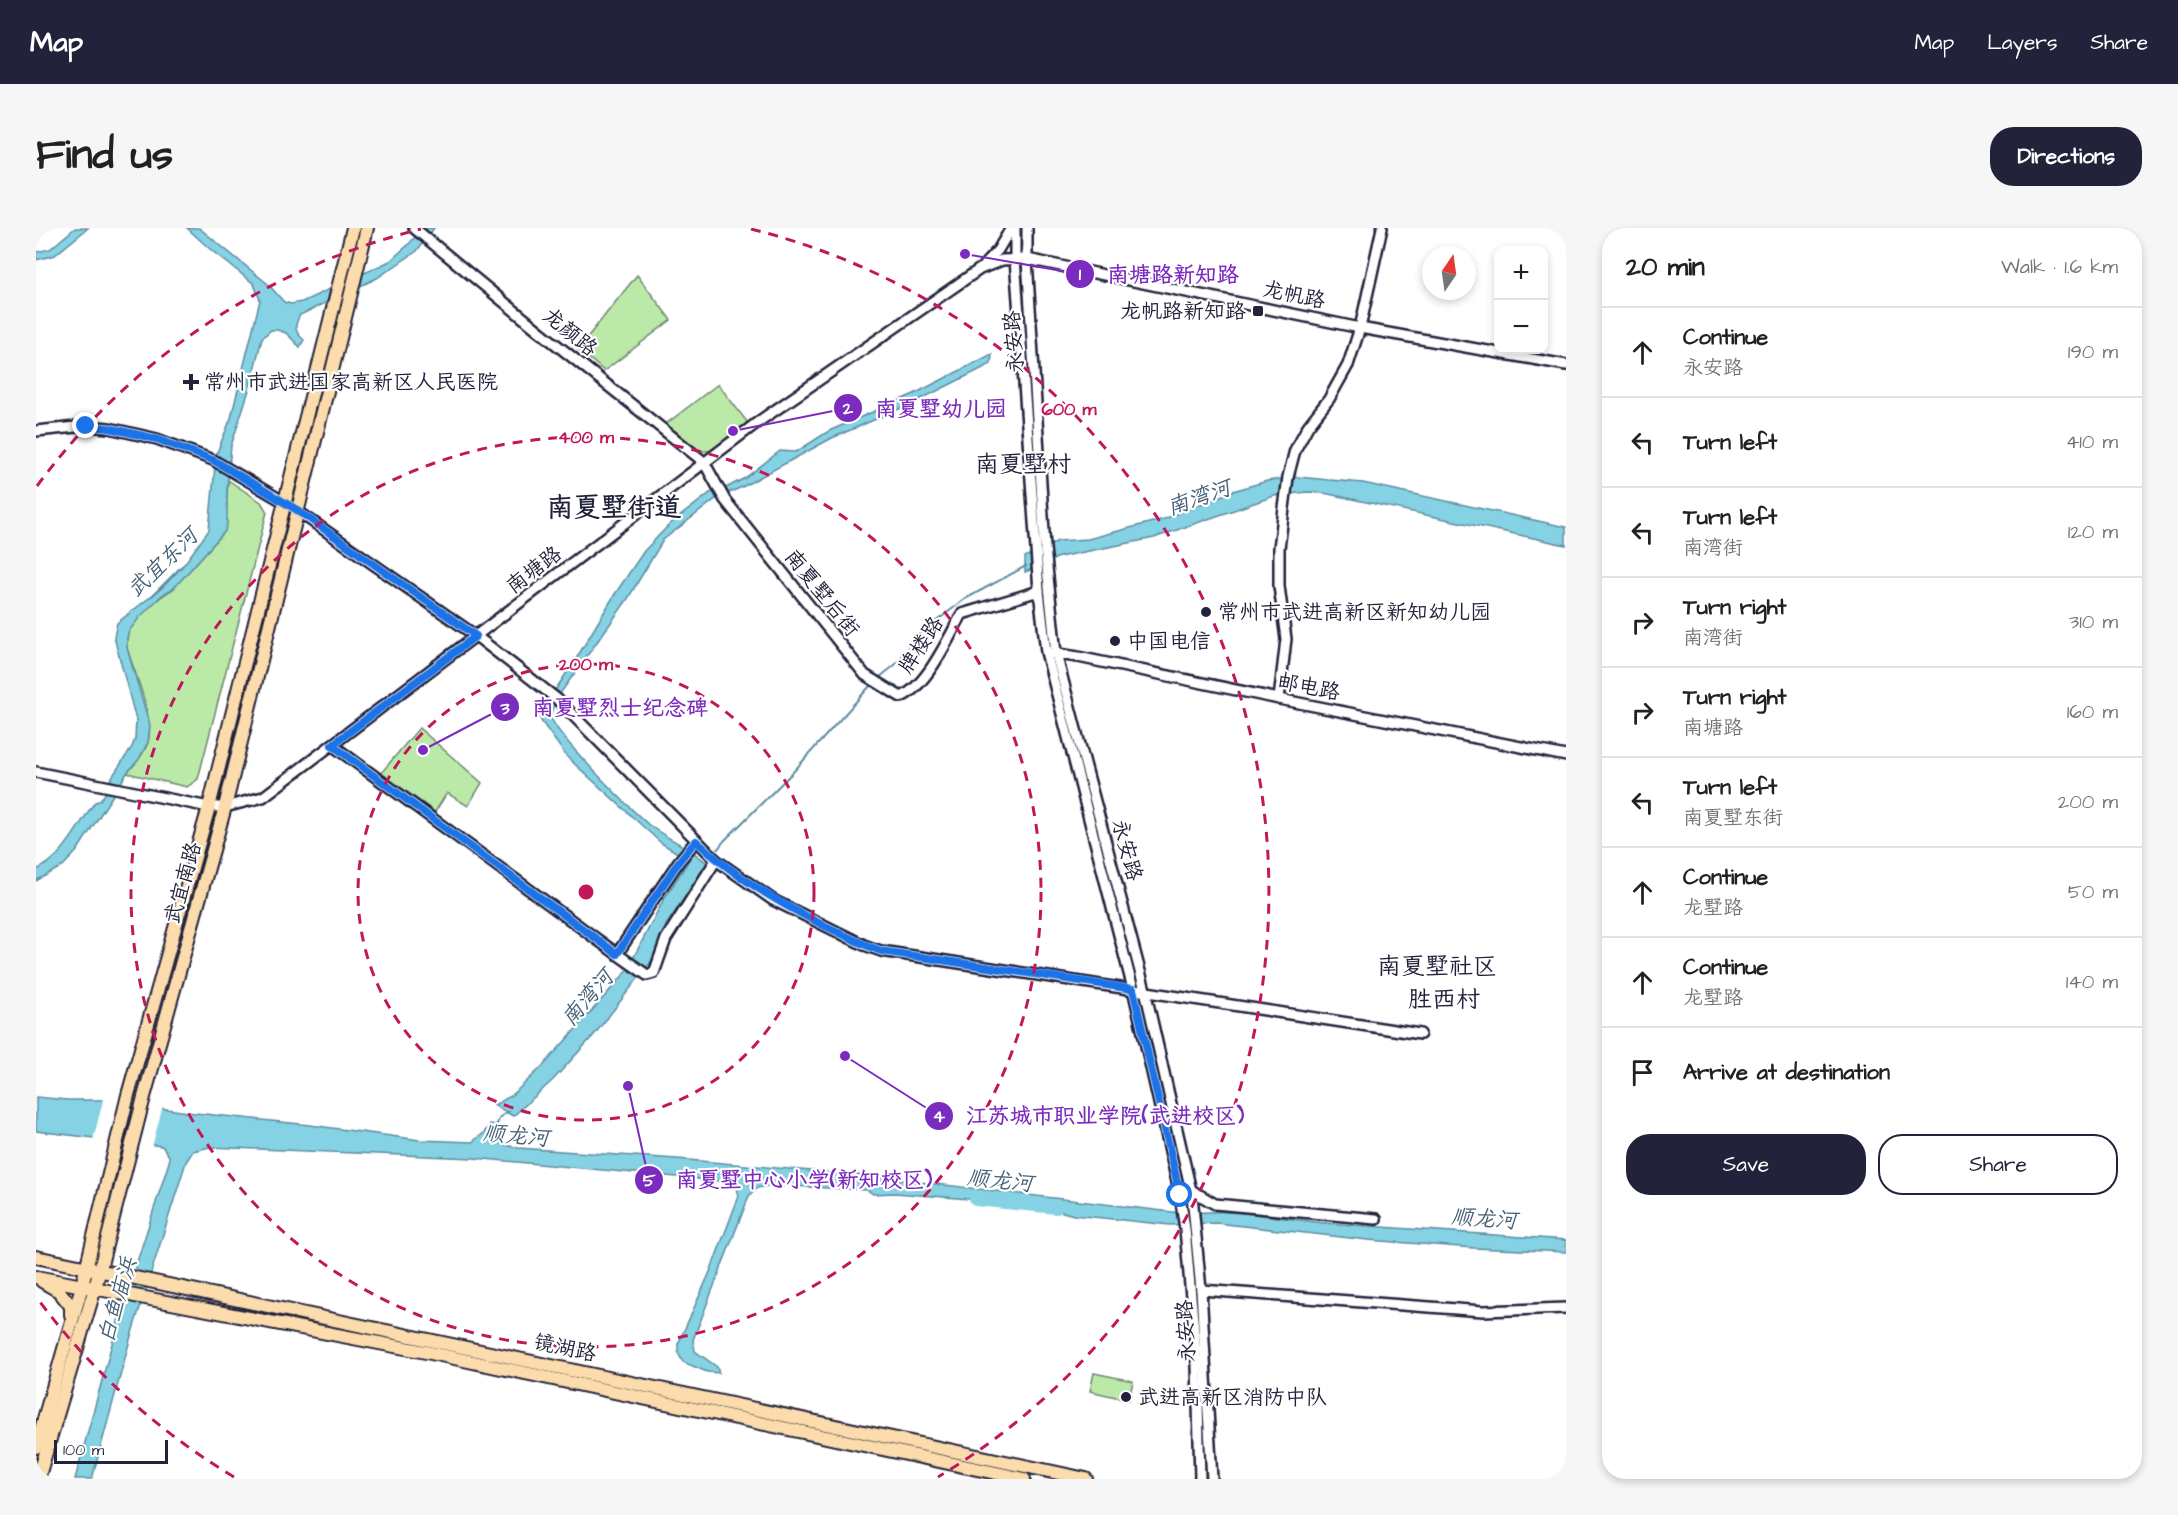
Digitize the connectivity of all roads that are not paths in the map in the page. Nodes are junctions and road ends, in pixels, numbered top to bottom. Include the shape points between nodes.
1 (367, 228) edge
2 (414, 228) edge
3 (1013, 228) edge
4 (1027, 228) edge
5 (1382, 228) edge
6 (353, 229) edge
7 (1015, 259) junction
8 (1027, 259) junction
9 (980, 269) junction
10 (1360, 328) junction
11 (1566, 365) edge
12 (36, 431) edge
13 (705, 462) junction
14 (286, 503) junction
15 (297, 510) junction
16 (1041, 550) junction
17 (1043, 575) junction
18 (1039, 591) junction
19 (476, 636) junction
20 (1046, 652) junction
21 (1056, 654) junction
22 (901, 697) joint
23 (1279, 699) junction
24 (332, 745) junction
25 (1566, 756) edge
26 (36, 772) edge
27 (210, 807) junction
28 (225, 807) junction
29 (694, 844) junction
30 (716, 860) junction
31 (617, 954) junction
32 (1133, 989) junction
33 (1145, 990) junction
34 (1420, 1034) dead end
35 (1191, 1193) junction
36 (1376, 1219) dead end
37 (36, 1257) edge
38 (86, 1266) junction
39 (100, 1269) junction
40 (36, 1277) edge
41 (82, 1286) junction
42 (95, 1288) junction
43 (1202, 1290) junction
44 (1566, 1308) edge
45 (70, 1329) junction
46 (36, 1447) edge
47 (38, 1479) edge
48 (1024, 1479) edge
49 (1086, 1479) edge
50 (1200, 1479) edge
51 (1212, 1479) edge

1 - 15 main road, 武宜南路
2 - 13 street, 龙颜路
3 - 7 street, 永安路
3 - 9 street
4 - 8 street, 永安路
5 - 10 street
6 - 14 main road, 武宜南路
7 - 8 street, 龙帆路
7 - 9 street, 南塘路
7 - 16 street, 永安路
8 - 10 street, 龙帆路
8 - 16 street, 永安路
9 - 13 street, 南塘路
10 - 11 street, 龙帆路
10 - 23 street via 1342,378 1308,426 1295,450 1288,477 1279,548 1286,639
12 - 14 street via 86,426 157,439 213,460
13 - 19 street, 南塘路
13 - 22 street, 南夏墅后街 via 725,500 865,675
14 - 15 street
14 - 27 main road, 武宜南路
15 - 19 street
15 - 28 main road, 武宜南路
16 - 17 street, 永安路
17 - 18 street, 永安路
17 - 21 street, 永安路
18 - 20 street, 永安路
18 - 22 street, 牌楼路 via 962,614 935,661 912,692
19 - 24 street, 南塘路
19 - 29 street via 569,709
20 - 21 street, 邮电路
20 - 32 street, 永安路
21 - 23 street, 邮电路
21 - 33 street, 永安路
23 - 25 street, 邮电路
24 - 28 street, 南塘路 via 263,797
24 - 31 street
26 - 27 street, 南塘路
27 - 28 street, 南塘路
27 - 38 main road, 武宜南路 via 128,1095
28 - 39 main road, 武宜南路
29 - 30 street
29 - 31 street
30 - 31 street via 666,939 654,973 647,975
30 - 32 street via 773,900 881,951
32 - 33 street
32 - 50 street, 永安路 via 1185,1229 1197,1365
33 - 34 street
33 - 35 street, 永安路
35 - 36 street via 1215,1204
35 - 43 street, 永安路
37 - 38 main road, 镜湖路
38 - 39 main road, 镜湖路
38 - 41 main road, 武宜南路
39 - 42 main road, 武宜南路
39 - 49 main road, 镜湖路
40 - 41 main road, 镜湖路
40 - 45 main road via 59,1291 71,1305
41 - 42 main road, 镜湖路
41 - 45 main road, 武宜南路
42 - 47 main road, 武宜南路
42 - 48 main road, 镜湖路 via 442,1356
43 - 44 street via 1484,1311
43 - 51 street, 永安路
45 - 46 main road, 武宜南路

